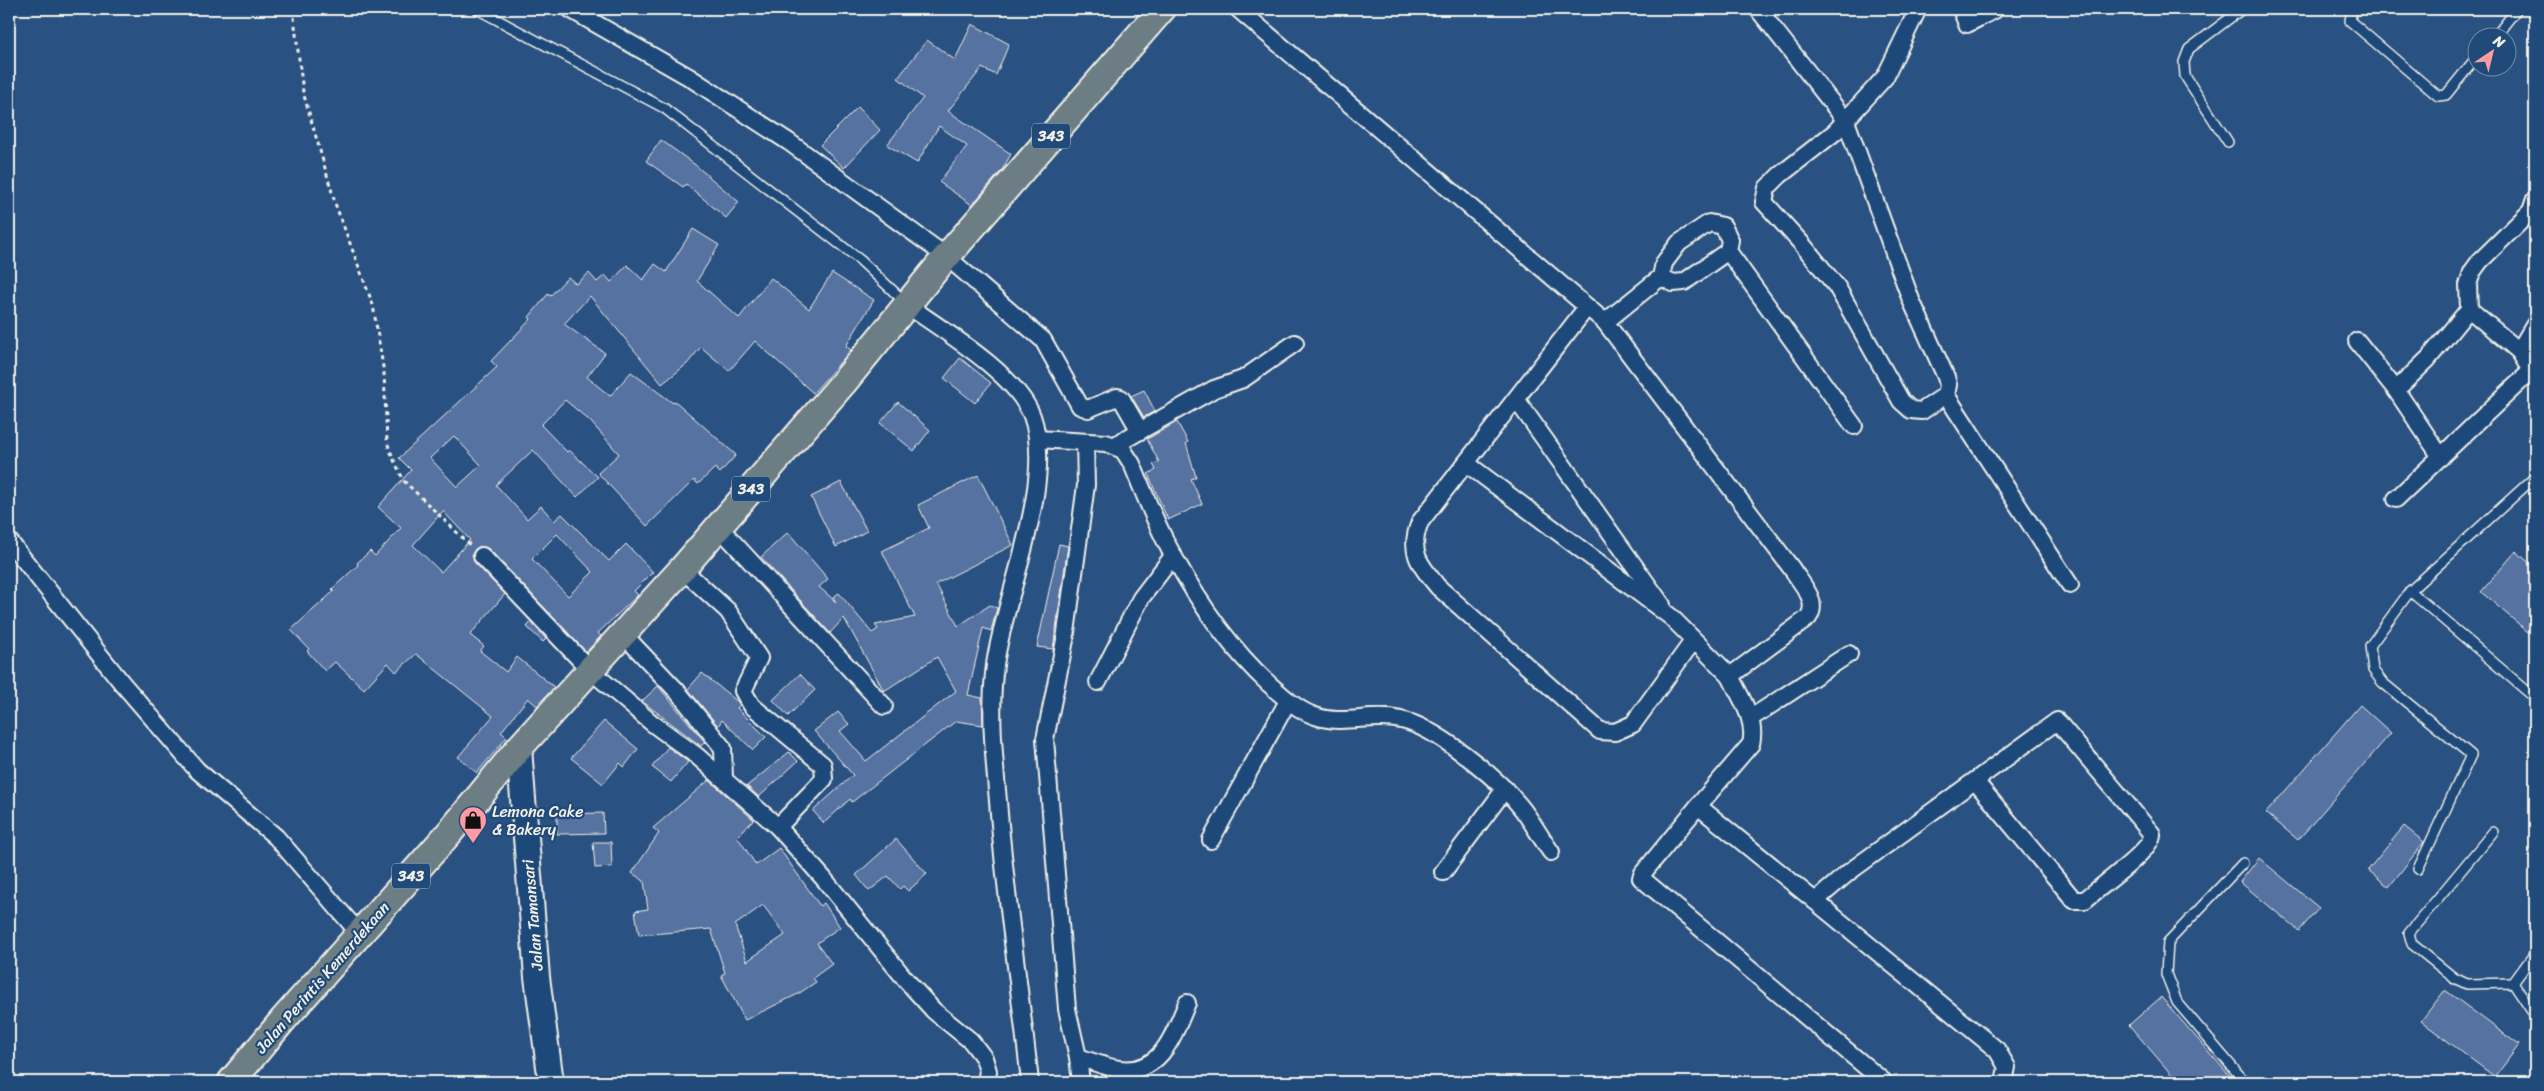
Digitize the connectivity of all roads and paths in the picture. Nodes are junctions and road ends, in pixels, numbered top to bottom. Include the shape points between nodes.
1 (293, 9) edge
2 (477, 9) edge
3 (570, 9) edge
4 (1162, 9) edge
5 (1238, 9) edge
6 (1758, 9) edge
7 (1918, 9) edge
8 (1961, 9) edge
9 (1996, 9) edge
10 (2242, 9) edge
11 (2352, 9) edge
12 (2517, 9) edge
13 (2502, 28) edge
14 (2466, 71) edge
15 (1846, 121) junction
16 (2228, 142) dead end
17 (2535, 199) edge
18 (1728, 251) junction
19 (944, 260) junction
20 (1661, 277) junction
21 (909, 302) junction
22 (1587, 307) junction
23 (2470, 309) junction
24 (1605, 322) junction
25 (2535, 324) edge
26 (2357, 341) dead end
27 (1295, 343) dead end
28 (2519, 351) junction
29 (2533, 374) edge
30 (2396, 390) junction
31 (1946, 395) junction
32 (1516, 399) junction
33 (1854, 426) dead end
34 (1140, 431) junction
35 (1044, 439) junction
36 (1080, 442) junction
37 (1115, 445) junction
38 (2441, 456) junction
39 (1466, 462) junction
40 (2535, 477) edge
41 (2396, 499) dead end
42 (718, 526) junction
43 (9, 541) edge
44 (482, 556) joint
45 (1173, 556) junction
46 (682, 569) junction
47 (2070, 585) dead end
48 (2410, 591) junction
49 (1671, 617) junction
50 (623, 634) junction
51 (1693, 641) junction
52 (1849, 654) dead end
53 (589, 669) junction
54 (1730, 676) junction
55 (1098, 682) dead end
56 (2535, 698) edge
57 (1288, 701) junction
58 (884, 706) dead end
59 (1751, 718) junction
60 (519, 748) junction
61 (724, 780) junction
62 (1975, 781) junction
63 (1505, 789) junction
64 (1698, 806) junction
65 (778, 827) junction
66 (2493, 832) dead end
67 (1211, 840) dead end
68 (1551, 852) dead end
69 (2243, 863) dead end
70 (2418, 869) dead end
71 (1443, 872) dead end
72 (1815, 901) junction
73 (360, 933) junction
74 (2535, 953) edge
75 (2513, 983) junction
76 (1187, 1003) dead end
77 (2535, 1016) edge
78 (1078, 1058) junction
79 (232, 1082) edge
80 (552, 1082) edge
81 (986, 1082) edge
82 (1030, 1082) edge
83 (1081, 1082) edge
84 (1884, 1082) edge
85 (2004, 1082) edge
86 (2245, 1082) edge

1 - 44 path via 302,92 336,206 373,306 384,373 387,442 392,458 404,481
2 - 21 lane via 664,108 860,260
3 - 19 street via 689,77 789,142
4 - 19 main road, 343
5 - 22 street
6 - 15 street
7 - 15 street via 1885,77
8 - 9 street via 1967,24
10 - 16 lane via 2189,49 2184,62 2185,76
11 - 14 lane via 2350,21 2438,96 2446,96
12 - 13 lane
15 - 31 street via 1911,300 1946,377
15 - 31 street via 1780,174 1767,188 1764,202 1837,287 1901,401 1911,410 1922,411
17 - 23 street via 2531,210 2472,272 2468,285
18 - 20 street via 1684,282 1673,283
18 - 20 street via 1730,240 1723,226 1709,223 1679,244 1664,263
18 - 33 street
19 - 21 main road, 343
19 - 34 street via 1043,340 1080,406 1088,409 1121,398
20 - 24 street
21 - 35 street via 1010,383 1025,402
21 - 42 main road, 343
22 - 24 street
22 - 32 street
23 - 28 street
23 - 30 street via 2428,359
24 - 54 street via 1792,569 1813,602 1813,611 1808,618
25 - 28 street
26 - 30 street
27 - 34 street via 1243,379 1214,389
28 - 29 street
29 - 38 street
30 - 38 street
31 - 47 street
32 - 39 street
32 - 49 street
34 - 37 street
35 - 36 street
35 - 82 street via 1033,505 995,665 992,729 1004,885
36 - 37 street via 1099,441
36 - 78 street via 1086,484 1065,640 1045,738 1067,1009
37 - 45 street via 1123,450 1132,464
38 - 41 street
39 - 49 street
39 - 51 street via 1420,522 1414,549 1424,570 1438,587 1600,731 1615,732 1633,724
40 - 48 lane
42 - 46 main road, 343
42 - 58 street
43 - 73 street via 122,683 197,770 276,837
44 - 53 street
45 - 55 street via 1141,598
45 - 57 street via 1212,619 1256,672
46 - 50 main road, 343
46 - 65 street via 728,611 759,658 743,691 752,706 823,765 824,778
48 - 56 lane
48 - 70 lane via 2370,646 2373,670 2382,682 2471,755
49 - 51 street
50 - 53 main road, 343
50 - 61 street via 677,691 723,748
51 - 54 street
52 - 59 street
53 - 60 main road, Jalan Perintis Kemerdekaan / 343
53 - 61 street
54 - 59 street
57 - 63 street via 1314,716 1339,721 1376,716 1402,720 1435,734
57 - 67 street
59 - 64 street via 1751,744
60 - 73 main road, Jalan Perintis Kemerdekaan / 343
60 - 80 main road, Jalan Tamansari via 537,977
61 - 65 street
62 - 62 street via 2057,721 2152,834 2152,838 2141,853 2085,900 2074,900
62 - 72 street via 1849,872
63 - 68 street
63 - 71 street
64 - 72 street
64 - 84 street via 1641,878
65 - 81 street via 911,986 934,1011 971,1041 984,1058 988,1071
66 - 75 lane via 2409,933 2412,944 2466,984
69 - 86 lane via 2168,942 2166,974 2177,1002
72 - 85 street via 1997,1050 2007,1067
73 - 79 main road, Jalan Perintis Kemerdekaan / 343
74 - 75 lane
75 - 77 lane
76 - 78 street via 1161,1057 1139,1069 1120,1069
78 - 83 street

